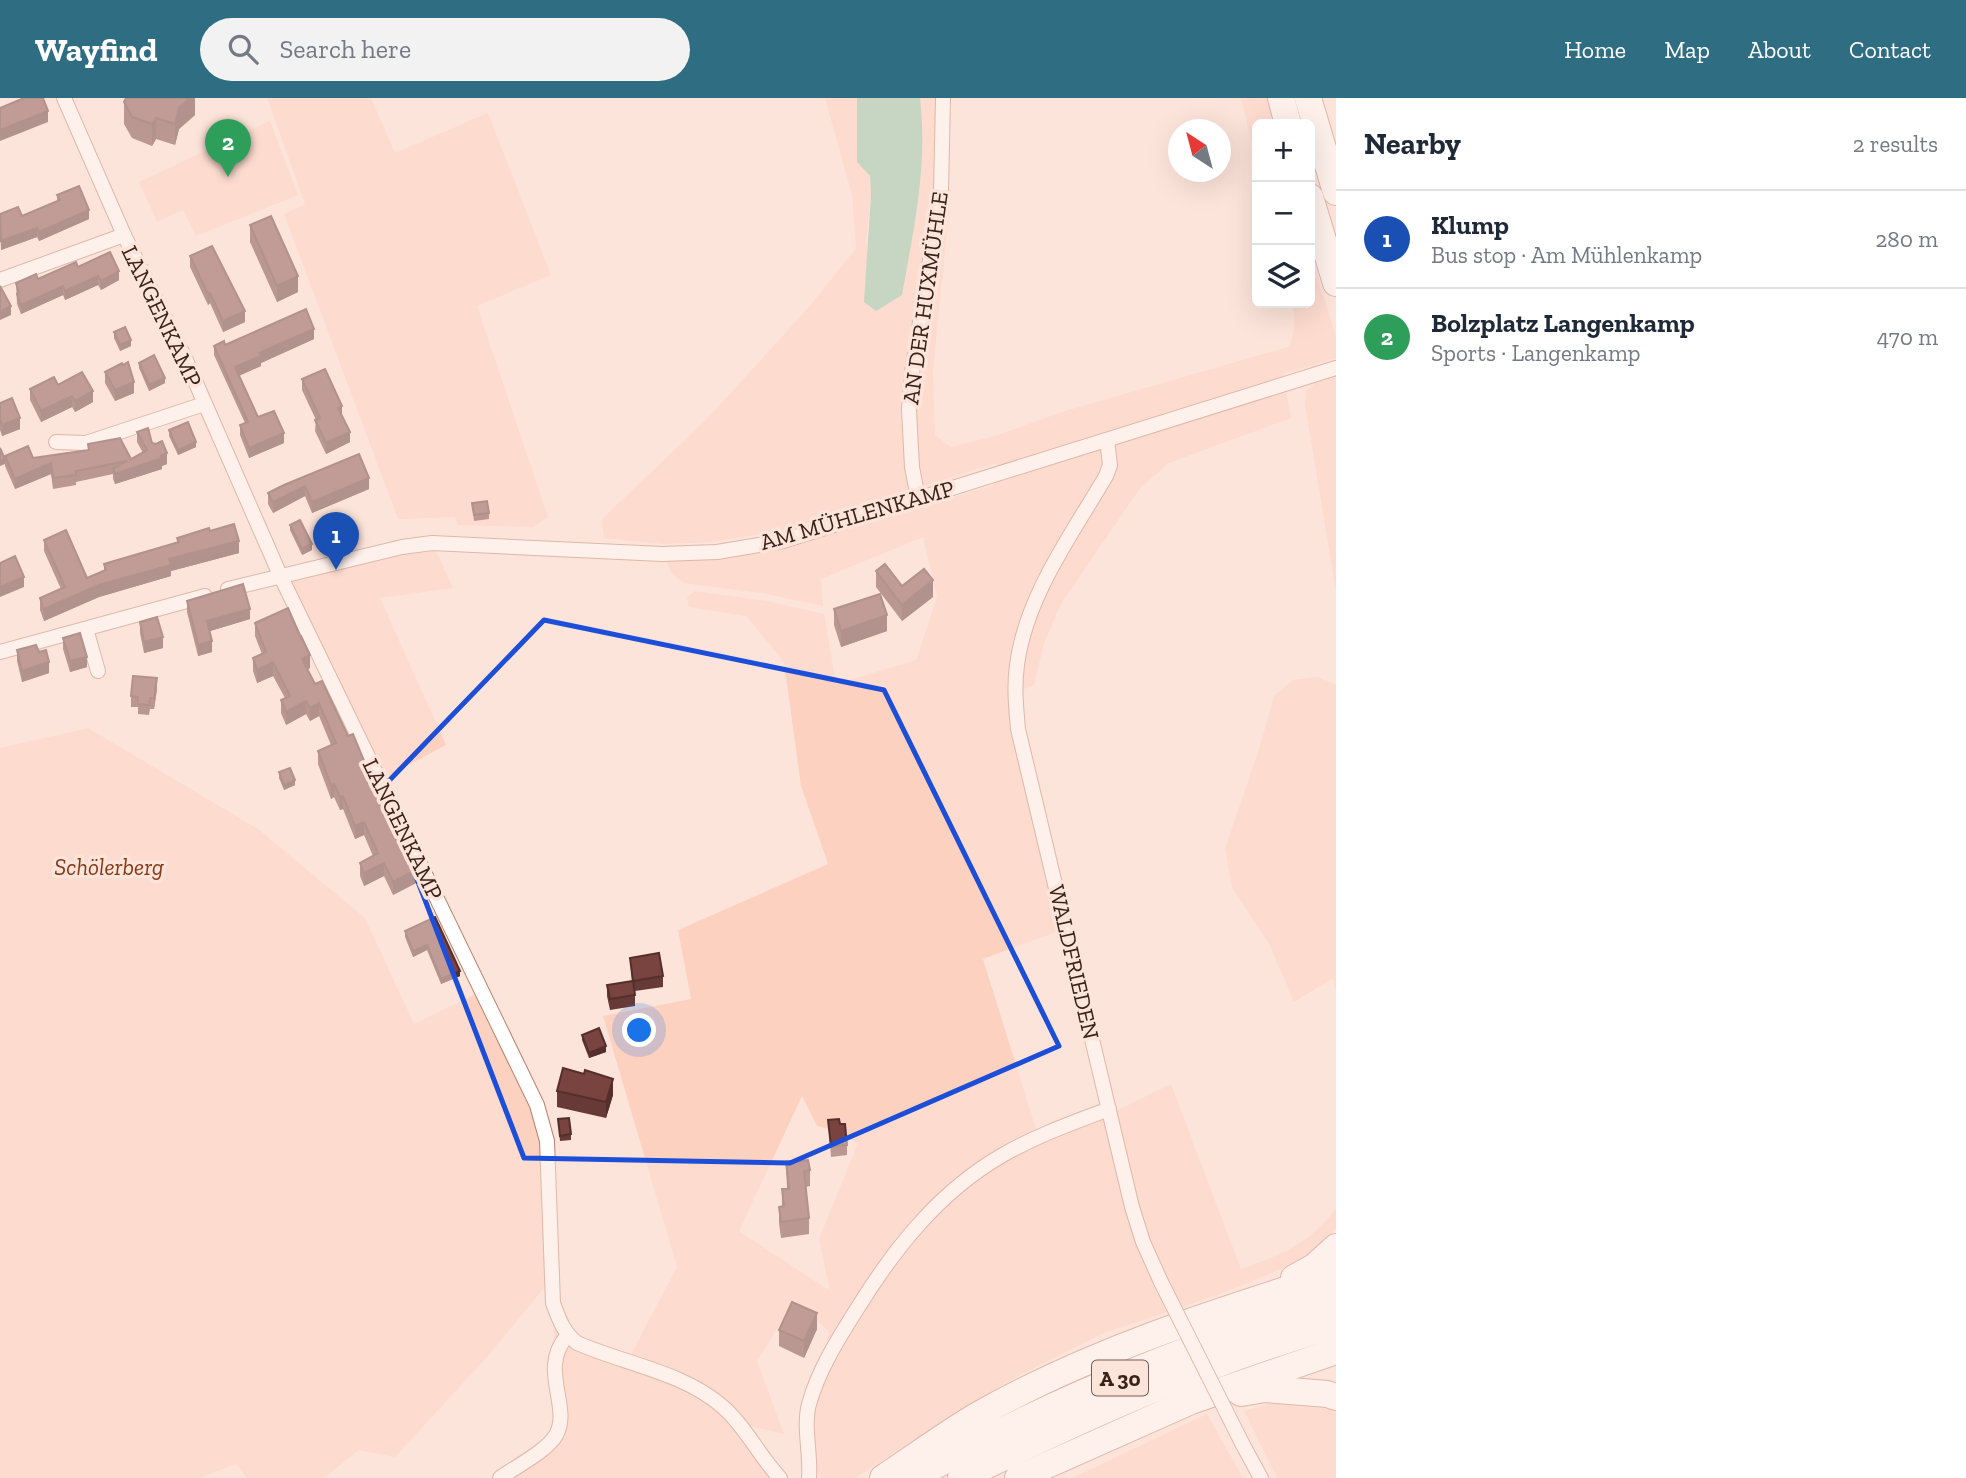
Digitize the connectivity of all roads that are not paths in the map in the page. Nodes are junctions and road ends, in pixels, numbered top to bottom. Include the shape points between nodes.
1 (64, 98) edge
2 (943, 98) edge
3 (1281, 98) edge
4 (1308, 98) edge
5 (1287, 119) edge
6 (1336, 192) edge
7 (1315, 214) edge
8 (124, 235) junction
9 (0, 280) edge
10 (1336, 283) edge
11 (1336, 368) edge
12 (204, 404) junction
13 (1107, 440) junction
14 (56, 442) dead end
15 (918, 498) junction
16 (280, 575) junction
17 (86, 629) junction
18 (0, 652) edge
19 (98, 671) dead end
20 (1109, 1109) junction
21 (1336, 1247) edge
22 (1336, 1274) edge
23 (1336, 1300) edge
24 (1245, 1303) junction
25 (1336, 1325) edge
26 (568, 1336) junction
27 (1336, 1351) edge
28 (1336, 1397) edge
29 (1191, 1401) junction
30 (500, 1478) edge
31 (780, 1478) edge
32 (809, 1478) edge
33 (883, 1478) edge
34 (913, 1478) edge
35 (961, 1478) edge
36 (1018, 1478) edge
37 (1261, 1478) edge

1 - 8 street, LANGENKAMP
2 - 15 street, AN DER HUXMÜHLE via 941,192 909,410
3 - 5 highway
4 - 6 highway
7 - 10 highway
8 - 9 street
8 - 12 street, LANGENKAMP
11 - 13 street, AM MÜHLENKAMP
12 - 14 street via 86,443
12 - 16 street, LANGENKAMP
13 - 15 street, AM MÜHLENKAMP
13 - 20 street, WALDFRIEDEN via 1110,465 1106,476 1035,603 1024,633 1015,694 1018,729
15 - 16 street, AM MÜHLENKAMP via 783,541 717,552 662,554 432,543
16 - 17 street, AM MÜHLENKAMP
16 - 26 street, LANGENKAMP via 537,1105 547,1141 553,1303
17 - 18 street, AM MÜHLENKAMP
17 - 19 street
20 - 32 street via 1000,1156 920,1221 878,1275 821,1371 808,1412
20 - 37 street, WALDFRIEDEN, bridge via 1143,1242
21 - 24 highway via 1314,1267
22 - 24 highway
23 - 34 highway, A 30 via 1228,1335 1107,1383
24 - 33 highway via 1105,1354 1005,1401
25 - 35 highway, A 30 via 1183,1377
26 - 30 street via 554,1361 557,1433
26 - 31 street via 695,1388 725,1409
27 - 29 highway
28 - 29 highway via 1265,1389
29 - 36 highway

